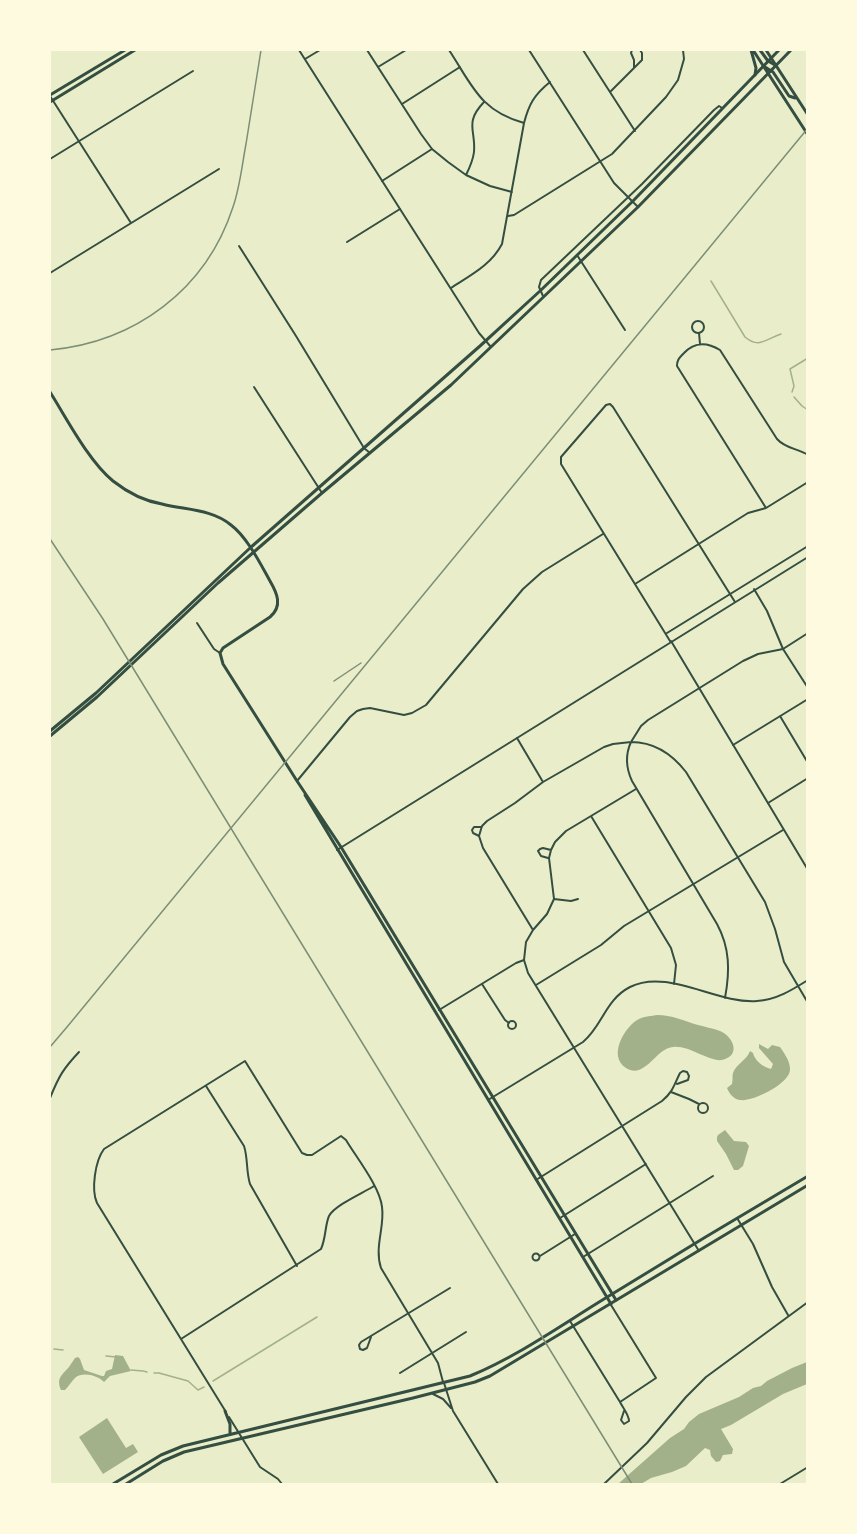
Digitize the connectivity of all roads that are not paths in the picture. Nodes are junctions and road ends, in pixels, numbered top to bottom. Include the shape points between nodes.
1 (125, 50) edge
2 (135, 50) edge
3 (299, 50) edge
4 (320, 50) edge
5 (367, 50) edge
6 (406, 50) edge
7 (449, 50) edge
8 (530, 50) edge
9 (583, 50) edge
10 (632, 50) edge
11 (640, 50) edge
12 (683, 50) edge
13 (752, 50) edge
14 (760, 50) edge
15 (766, 50) edge
16 (779, 50) edge
17 (791, 50) edge
18 (305, 59) junction
19 (770, 60) junction
20 (764, 66) junction
21 (776, 66) junction
22 (378, 67) junction
23 (460, 67) junction
24 (634, 68) junction
25 (192, 71) dead end
26 (770, 72) junction
27 (755, 75) junction
28 (550, 82) junction
29 (610, 92) junction
30 (50, 96) edge
31 (796, 98) junction
32 (51, 101) edge
33 (484, 102) junction
34 (402, 104) junction
35 (721, 107) junction
36 (807, 115) edge
37 (524, 123) junction
38 (635, 131) junction
39 (807, 135) edge
40 (78, 141) junction
41 (432, 148) junction
42 (50, 159) edge
43 (601, 162) junction
44 (219, 170) dead end
45 (466, 174) junction
46 (382, 181) junction
47 (512, 192) junction
48 (629, 197) junction
49 (633, 201) junction
50 (638, 207) junction
51 (399, 210) junction
52 (508, 216) junction
53 (131, 223) junction
54 (347, 243) dead end
55 (238, 246) dead end
56 (577, 255) junction
57 (582, 262) junction
58 (50, 273) edge
59 (451, 288) junction
60 (540, 291) junction
61 (544, 297) junction
62 (625, 330) dead end
63 (699, 333) dead end
64 (485, 341) junction
65 (700, 344) junction
66 (491, 347) junction
67 (254, 387) dead end
68 (50, 392) edge
69 (364, 448) junction
70 (370, 453) junction
71 (807, 455) edge
72 (807, 482) edge
73 (318, 488) junction
74 (322, 493) junction
75 (766, 508) junction
76 (603, 534) junction
77 (700, 544) junction
78 (807, 546) edge
79 (250, 548) junction
80 (254, 554) junction
81 (807, 556) edge
82 (635, 584) junction
83 (754, 589) junction
84 (730, 594) junction
85 (735, 602) junction
86 (197, 623) dead end
87 (666, 633) junction
88 (807, 633) edge
89 (671, 641) junction
90 (783, 648) junction
91 (220, 653) junction
92 (117, 676) junction
93 (807, 688) edge
94 (699, 689) junction
95 (807, 699) edge
96 (780, 716) junction
97 (50, 731) edge
98 (50, 736) edge
99 (516, 737) junction
100 (631, 742) junction
101 (733, 745) junction
102 (807, 763) edge
103 (807, 778) edge
104 (297, 781) junction
105 (543, 782) junction
106 (636, 789) junction
107 (768, 803) junction
108 (591, 816) junction
109 (481, 827) junction
110 (783, 830) junction
111 (478, 836) junction
112 (341, 847) junction
113 (337, 850) junction
114 (551, 850) junction
115 (549, 858) junction
116 (737, 858) junction
117 (807, 870) edge
118 (694, 884) junction
119 (554, 899) junction
120 (578, 899) dead end
121 (648, 911) junction
122 (532, 930) junction
123 (524, 960) junction
124 (807, 980) edge
125 (482, 984) junction
126 (674, 984) junction
127 (536, 986) junction
128 (797, 987) junction
129 (725, 998) junction
130 (807, 1004) edge
131 (440, 1009) junction
132 (435, 1012) junction
133 (509, 1023) dead end
134 (573, 1048) junction
135 (79, 1052) dead end
136 (676, 1084) junction
137 (206, 1086) junction
138 (671, 1092) junction
139 (493, 1097) junction
140 (50, 1098) edge
141 (488, 1100) junction
142 (699, 1105) dead end
143 (622, 1126) junction
144 (646, 1164) junction
145 (713, 1176) dead end
146 (807, 1176) edge
147 (541, 1177) junction
148 (536, 1180) junction
149 (807, 1185) edge
150 (374, 1186) junction
151 (670, 1203) junction
152 (564, 1215) junction
153 (560, 1218) junction
154 (737, 1218) junction
155 (741, 1224) junction
156 (575, 1234) junction
157 (570, 1237) junction
158 (695, 1244) junction
159 (699, 1251) junction
160 (588, 1254) junction
161 (540, 1256) dead end
162 (583, 1257) junction
163 (297, 1266) junction
164 (450, 1288) dead end
165 (612, 1294) junction
166 (607, 1297) junction
167 (616, 1300) junction
168 (807, 1302) edge
169 (611, 1304) junction
170 (408, 1314) junction
171 (788, 1315) junction
172 (570, 1320) junction
173 (574, 1326) junction
174 (466, 1332) dead end
175 (371, 1337) junction
176 (181, 1339) junction
177 (433, 1353) junction
178 (400, 1373) dead end
179 (444, 1383) junction
180 (446, 1390) junction
181 (433, 1394) junction
182 (620, 1402) junction
183 (225, 1411) junction
184 (453, 1411) junction
185 (624, 1411) dead end
186 (278, 1423) junction
187 (271, 1424) junction
188 (279, 1430) junction
189 (238, 1432) junction
190 (273, 1432) junction
191 (230, 1434) junction
192 (242, 1438) junction
193 (807, 1467) edge
194 (112, 1485) edge
195 (126, 1485) edge
196 (282, 1485) edge
197 (498, 1485) edge
198 (604, 1485) edge
199 (780, 1485) edge

1 - 30 main road
2 - 32 main road
3 - 18 street
4 - 18 street
5 - 22 street
6 - 22 street
7 - 23 street
8 - 28 street
9 - 29 street
10 - 24 street
11 - 24 street via 642,60
12 - 38 street via 678,80
13 - 20 main road
13 - 27 main road
14 - 19 main road
15 - 19 main road
16 - 19 main road
17 - 21 main road
18 - 46 street
19 - 20 main road
19 - 21 main road
20 - 26 main road
20 - 27 main road
21 - 26 main road
21 - 31 main road
22 - 34 street
23 - 33 street
23 - 34 street
24 - 29 street
25 - 40 street
26 - 31 main road via 789,96
26 - 39 main road
26 - 50 main road
27 - 35 main road
28 - 37 street via 528,107
28 - 43 street
29 - 38 street
30 - 32 street
31 - 36 main road
32 - 40 street
33 - 37 street via 502,116
33 - 45 street via 472,124 474,151
34 - 41 street
35 - 48 street
35 - 49 main road
37 - 47 street
38 - 43 street
40 - 42 street
40 - 53 street
41 - 45 street
41 - 46 street
43 - 48 street
43 - 52 street
44 - 53 street
45 - 47 street
46 - 51 street
47 - 52 street
48 - 49 street
48 - 60 street via 541,280
49 - 50 street
49 - 56 main road
50 - 57 main road
51 - 54 street
51 - 59 street
52 - 59 street via 497,254
53 - 58 street
55 - 69 street
56 - 57 street
56 - 60 main road
57 - 61 main road
57 - 62 street
59 - 64 street
60 - 61 street
60 - 64 main road
61 - 66 main road
63 - 65 street
64 - 66 street
64 - 69 main road
65 - 71 street via 712,345 723,353 779,442
65 - 75 street via 688,349 677,366
66 - 70 main road
67 - 73 street
68 - 79 main road via 92,458 112,481 153,502 217,516 232,525
69 - 70 street
69 - 73 main road
70 - 74 main road
72 - 75 street
73 - 74 street
73 - 79 main road
74 - 80 main road
75 - 77 street via 748,513
76 - 77 street via 560,460 609,404
76 - 82 street
76 - 104 street via 523,589 426,705 404,715 370,708 357,711
77 - 82 street
77 - 84 street
78 - 84 street
79 - 80 main road
79 - 92 main road
80 - 91 main road via 276,592 277,607 274,614
80 - 92 main road
81 - 83 street
82 - 87 street
83 - 85 street
83 - 90 street
84 - 85 street
84 - 87 street
85 - 89 street
86 - 91 street
87 - 89 street
88 - 90 street
89 - 94 street
89 - 99 street
90 - 93 street
90 - 94 street via 748,658
91 - 104 main road via 223,664
92 - 97 main road
92 - 98 main road
94 - 100 street via 648,720
94 - 101 street
95 - 96 street
96 - 101 street
96 - 102 street
99 - 105 street
99 - 112 street
100 - 105 street via 604,747
100 - 106 street via 627,766
100 - 116 street via 658,748 677,761
101 - 107 street
103 - 107 street
104 - 112 main road
104 - 113 main road
105 - 109 street
106 - 108 street
106 - 118 street
107 - 110 street
108 - 114 street via 566,831
108 - 121 street
109 - 111 street
109 - 111 street via 472,830
110 - 116 street
110 - 117 street
111 - 122 street
112 - 113 street
112 - 131 main road
113 - 132 main road
114 - 115 street
114 - 115 street via 538,851
115 - 119 street
116 - 118 street
116 - 128 street via 768,909 784,962
118 - 121 street
118 - 129 street via 726,945 729,974
119 - 120 street
119 - 122 street via 544,919
121 - 126 street via 670,948 676,965
121 - 127 street
122 - 123 street
123 - 125 street
123 - 127 street
124 - 128 street
125 - 131 street
125 - 133 street
126 - 129 street
126 - 134 street via 647,982 623,991 587,1038
127 - 134 street
128 - 129 street via 763,1000
128 - 130 street
131 - 132 street
131 - 139 main road
132 - 141 main road
134 - 139 street
134 - 143 street
135 - 140 street via 58,1076
136 - 136 street via 688,1080 687,1072 680,1073
136 - 138 street
137 - 150 street via 245,1061 300,1151 312,1155 343,1136
137 - 163 street via 244,1146 250,1184
137 - 176 street via 104,1149 99,1156 93,1190
138 - 142 street
138 - 143 street
139 - 141 street
139 - 147 main road
141 - 148 main road
143 - 144 street
143 - 147 street
144 - 151 street
144 - 152 street
145 - 151 street
146 - 154 main road
147 - 148 street
147 - 152 main road
148 - 153 main road
149 - 155 main road
150 - 163 street via 330,1215 321,1249
150 - 170 street via 382,1205 380,1263
151 - 158 street
151 - 160 street
152 - 153 street
152 - 156 main road
153 - 157 main road
154 - 155 street
154 - 158 main road
155 - 159 main road
155 - 171 street
156 - 157 street
156 - 160 main road
157 - 161 street
157 - 162 main road
158 - 159 street
158 - 165 main road
159 - 167 main road
160 - 162 street
160 - 165 main road
162 - 166 main road
163 - 176 street
164 - 170 street
165 - 166 main road
165 - 167 main road
166 - 169 main road
166 - 172 main road
167 - 169 main road
168 - 171 street
169 - 173 main road
169 - 182 street via 655,1376 655,1380
170 - 175 street
170 - 177 street
171 - 198 street via 706,1377
172 - 173 street
172 - 179 main road via 487,1369
173 - 180 main road via 490,1376
173 - 182 street
174 - 177 street
175 - 175 street via 360,1343 360,1349 367,1348
176 - 183 street
177 - 178 street
177 - 179 street
179 - 180 street
179 - 186 main road
180 - 181 main road
180 - 184 street
181 - 184 street via 443,1398
181 - 188 main road
182 - 185 street
183 - 189 street
183 - 191 main road
184 - 197 street
186 - 187 main road
186 - 188 main road
187 - 189 main road
187 - 190 main road
188 - 190 main road
189 - 191 main road
189 - 192 street
190 - 192 main road
191 - 194 main road via 161,1455
192 - 195 main road via 184,1452
192 - 196 street via 260,1467
193 - 199 street

